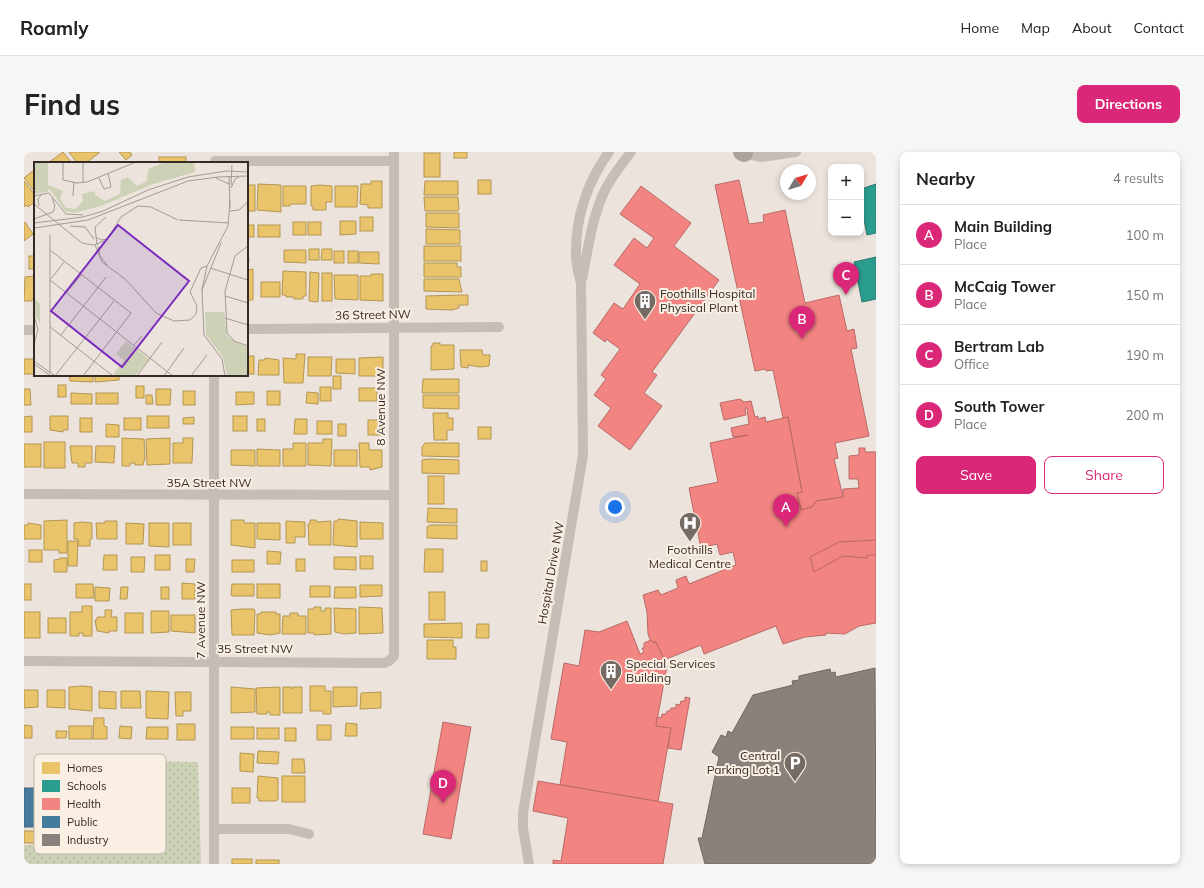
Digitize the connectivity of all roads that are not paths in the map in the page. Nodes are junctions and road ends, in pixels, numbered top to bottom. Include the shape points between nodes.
1 (609, 152) edge
2 (631, 152) edge
3 (742, 152) edge
4 (796, 152) edge
5 (394, 156) edge
6 (215, 159) edge
7 (581, 283) junction
8 (499, 327) dead end
9 (394, 328) junction
10 (248, 329) edge
11 (214, 376) edge
12 (24, 494) edge
13 (394, 495) junction
14 (213, 496) junction
15 (24, 661) edge
16 (389, 661) joint
17 (214, 662) junction
18 (215, 829) junction
19 (309, 834) dead end
20 (214, 864) edge
21 (529, 864) edge

1 - 7 street, Hospital Drive NW via 588,190 577,230 576,258
2 - 7 street, Hospital Drive NW via 604,192
3 - 4 street via 761,157
5 - 6 street
5 - 9 street, 8 Avenue NW
7 - 21 street, Hospital Drive NW via 583,455 523,813
8 - 9 street, 36 Street NW
9 - 10 street, 36 Street NW
9 - 13 street, 8 Avenue NW
11 - 14 street, 7 Avenue NW
12 - 14 street, 35A Street NW
13 - 14 street, 35A Street NW
13 - 16 street, 8 Avenue NW via 394,656
14 - 17 street, 7 Avenue NW
15 - 17 street, 35 Street NW
16 - 17 street, 35 Street NW
17 - 18 street, 7 Avenue NW
18 - 19 street via 288,829
18 - 20 street, 7 Avenue NW

